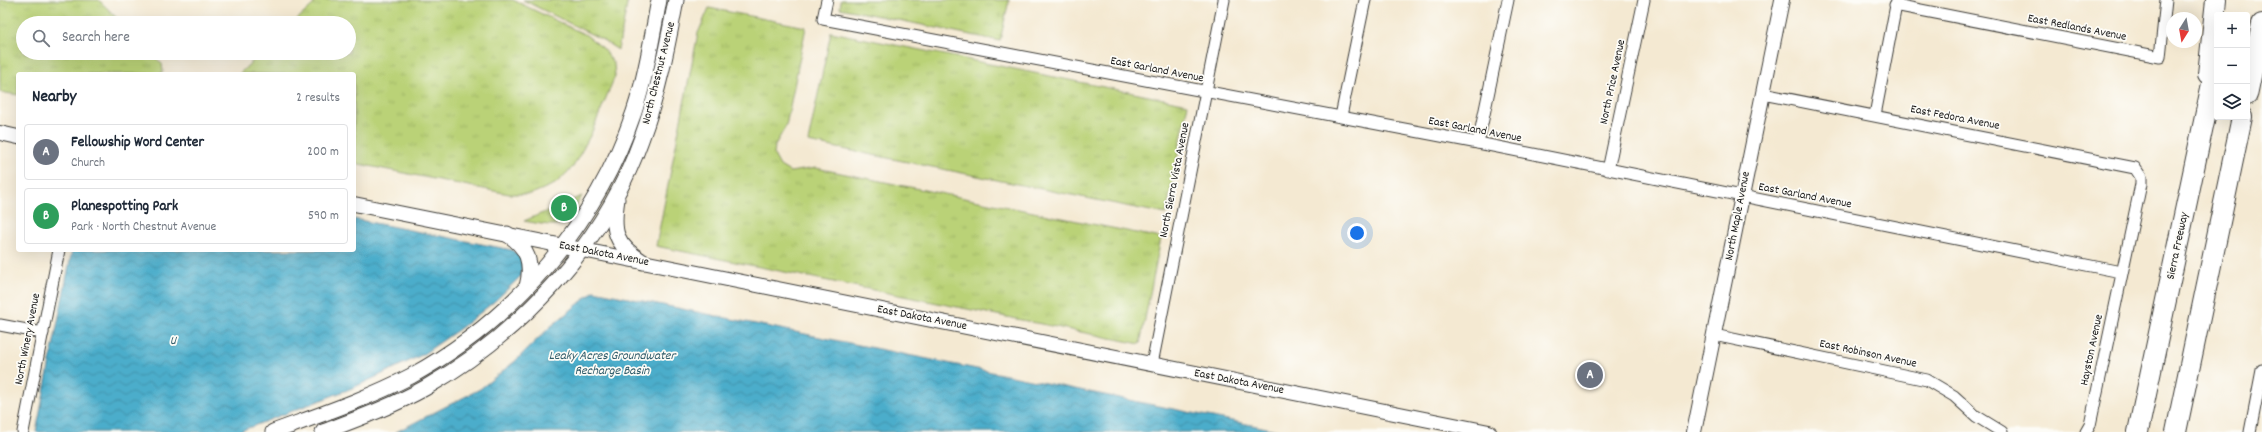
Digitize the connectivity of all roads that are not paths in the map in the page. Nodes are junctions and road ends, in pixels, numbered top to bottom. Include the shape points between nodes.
1 (659, 0) edge
2 (676, 0) edge
3 (827, 0) edge
4 (1224, 0) edge
5 (1365, 0) edge
6 (1508, 0) edge
7 (1644, 0) edge
8 (1782, 0) edge
9 (2166, 0) edge
10 (2216, 0) edge
11 (2229, 0) edge
12 (1896, 3) edge
13 (2227, 12) edge
14 (2262, 24) edge
15 (2260, 41) edge
16 (2214, 74) edge
17 (2250, 84) edge
18 (1206, 92) junction
19 (1763, 94) junction
20 (1875, 115) junction
21 (1341, 116) junction
22 (2241, 120) edge
23 (2202, 132) junction
24 (0, 134) edge
25 (16, 137) edge
26 (1478, 143) junction
27 (1608, 170) junction
28 (2138, 172) joint
29 (618, 190) junction
30 (1741, 196) junction
31 (356, 204) edge
32 (507, 234) junction
33 (563, 246) junction
34 (581, 249) junction
35 (59, 252) edge
36 (643, 262) junction
37 (2121, 272) junction
38 (527, 287) junction
39 (0, 325) edge
40 (43, 334) junction
41 (1714, 335) junction
42 (1152, 364) junction
43 (2262, 370) edge
44 (23, 432) edge
45 (273, 432) edge
46 (323, 432) edge
47 (1490, 432) edge
48 (1694, 432) edge
49 (2002, 432) edge
50 (2086, 432) edge
51 (2138, 432) edge
52 (2176, 432) edge
53 (2250, 432) edge

1 - 33 main road, North Chestnut Avenue via 644,75 626,132 597,194
2 - 29 main road, North Chestnut Avenue via 653,105 641,142
3 - 18 street, East Garland Avenue via 823,19
4 - 18 street, North Sierra Vista Avenue
5 - 21 street
6 - 26 street
7 - 27 street, North Price Avenue
8 - 19 street, North Maple Avenue
9 - 12 street, East Redlands Avenue via 2160,57
10 - 23 highway
11 - 13 highway
12 - 20 street
14 - 15 highway
15 - 17 highway
16 - 23 highway, Sierra Freeway
18 - 21 street, East Garland Avenue
18 - 42 street, North Sierra Vista Avenue
19 - 20 street, East Fedora Avenue
19 - 30 street, North Maple Avenue
20 - 28 street, East Fedora Avenue via 2131,166
21 - 26 street, East Garland Avenue
22 - 52 highway
23 - 51 highway, Sierra Freeway
24 - 25 street
26 - 27 street, East Garland Avenue
27 - 30 street, East Garland Avenue
28 - 37 street, Hayston Avenue via 2141,184
29 - 34 main road, North Chestnut Avenue
29 - 36 main road via 614,222 616,236 620,244
30 - 37 street, East Garland Avenue
30 - 41 street, North Maple Avenue
31 - 32 street, East Dakota Avenue
32 - 33 street, East Dakota Avenue
32 - 38 main road via 525,249 530,262 531,272
33 - 34 street, East Dakota Avenue
33 - 38 main road, North Chestnut Avenue
34 - 36 street, East Dakota Avenue
34 - 46 main road, North Chestnut Avenue via 530,308 457,368 408,397
35 - 40 street, North Winery Avenue
36 - 42 street, East Dakota Avenue
37 - 50 street, Hayston Avenue via 2090,425
38 - 45 main road, North Chestnut Avenue via 478,332 411,376 374,394
39 - 40 street
40 - 44 street, North Winery Avenue
41 - 48 street, North Maple Avenue
41 - 49 street, East Robinson Avenue via 1927,380 1954,396 1976,416
42 - 47 street, East Dakota Avenue
43 - 53 street

